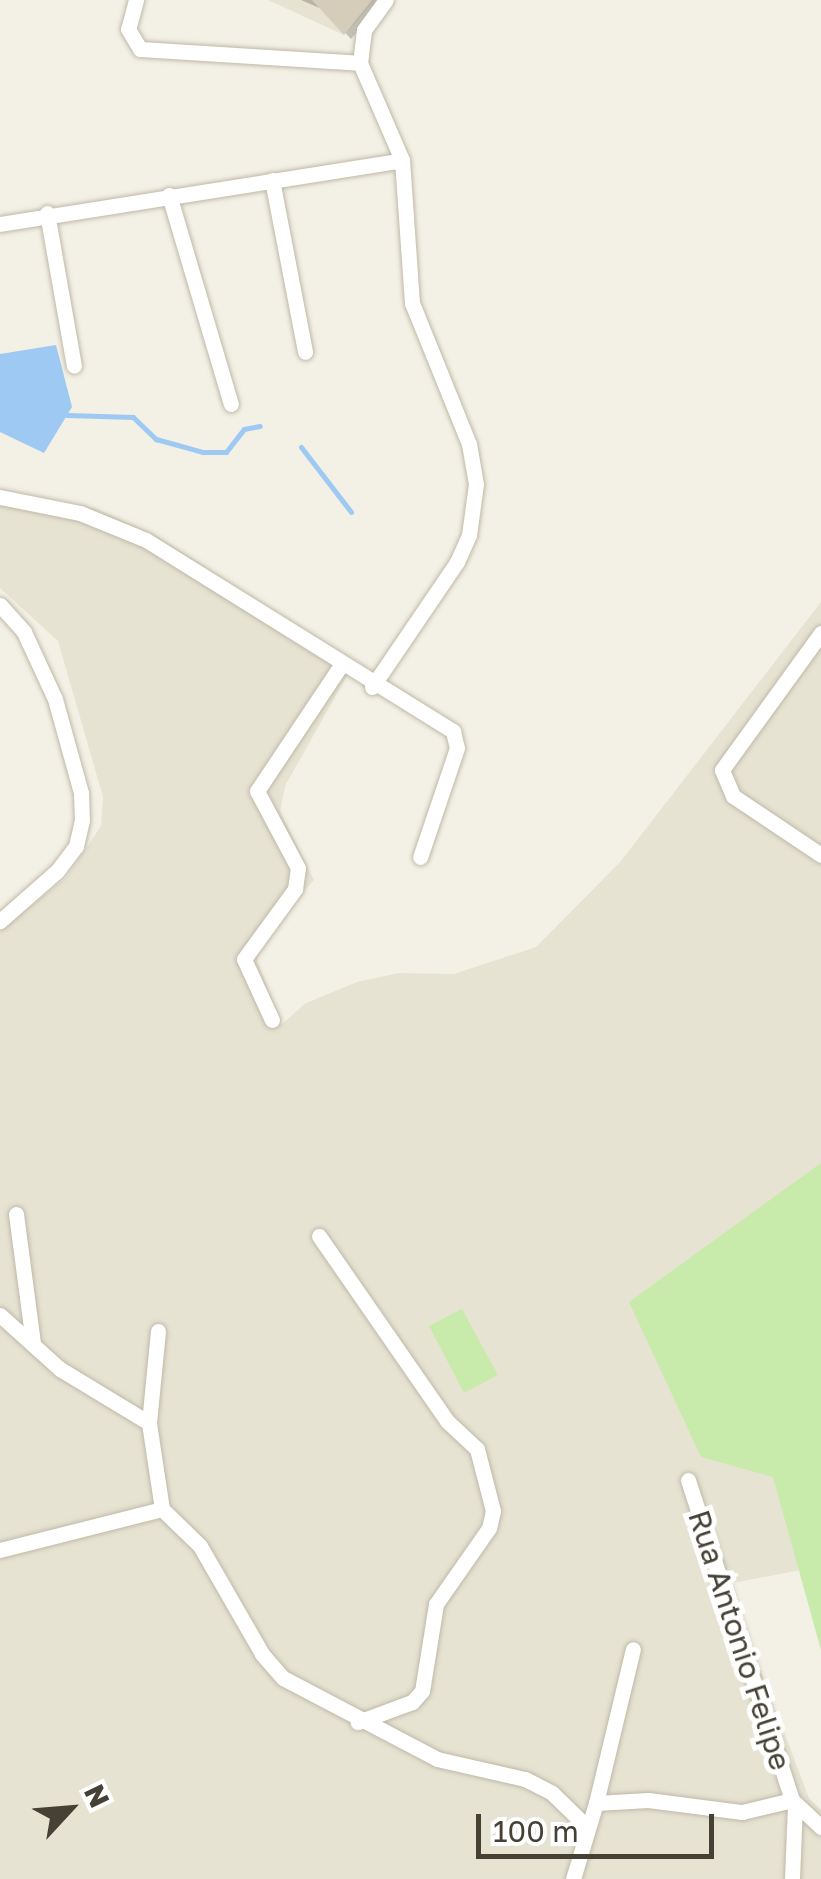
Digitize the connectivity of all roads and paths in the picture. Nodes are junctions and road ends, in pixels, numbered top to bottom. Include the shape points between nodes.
1 (136, 0) edge
2 (386, 0) edge
3 (360, 63) junction
4 (402, 160) junction
5 (272, 180) junction
6 (169, 195) junction
7 (47, 213) junction
8 (0, 224) edge
9 (305, 352) dead end
10 (74, 366) dead end
11 (231, 404) dead end
12 (0, 497) edge
13 (0, 606) edge
14 (821, 633) edge
15 (341, 665) junction
16 (372, 687) junction
17 (821, 856) edge
18 (420, 858) dead end
19 (0, 921) edge
20 (272, 1020) dead end
21 (16, 1214) dead end
22 (319, 1236) dead end
23 (0, 1316) edge
24 (158, 1332) dead end
25 (33, 1346) junction
26 (149, 1423) junction
27 (688, 1480) dead end
28 (162, 1509) junction
29 (0, 1550) edge
30 (633, 1649) dead end
31 (358, 1722) junction
32 (793, 1801) junction
33 (596, 1803) junction
34 (584, 1824) junction
35 (821, 1826) edge
36 (574, 1879) edge
37 (792, 1879) edge

1 - 3 street via 128,29 140,49
2 - 3 street via 364,30
3 - 4 street
4 - 5 street
4 - 16 street via 409,291 469,444 475,510 430,608
5 - 6 street
5 - 9 street
6 - 7 street
6 - 11 street
7 - 8 street
7 - 10 street
12 - 15 street via 80,513 131,533
13 - 19 street via 24,632 55,699 82,820 76,846 58,870
14 - 17 street via 722,770 733,796
15 - 16 street
15 - 20 street via 257,792 294,855 298,878 244,959
16 - 18 street via 456,737
21 - 25 street
22 - 31 street via 447,1421 476,1448 492,1511 488,1528 436,1604 422,1690 412,1702
23 - 25 street
24 - 26 street
25 - 26 street
26 - 28 street
27 - 32 street, Rua Antonio Felipe
28 - 29 street
28 - 31 street via 200,1546 262,1654 283,1678
30 - 33 street
31 - 34 street via 437,1759 525,1779 552,1793
32 - 33 street via 742,1812 630,1799
32 - 35 street
32 - 37 street
33 - 34 street
34 - 36 street

